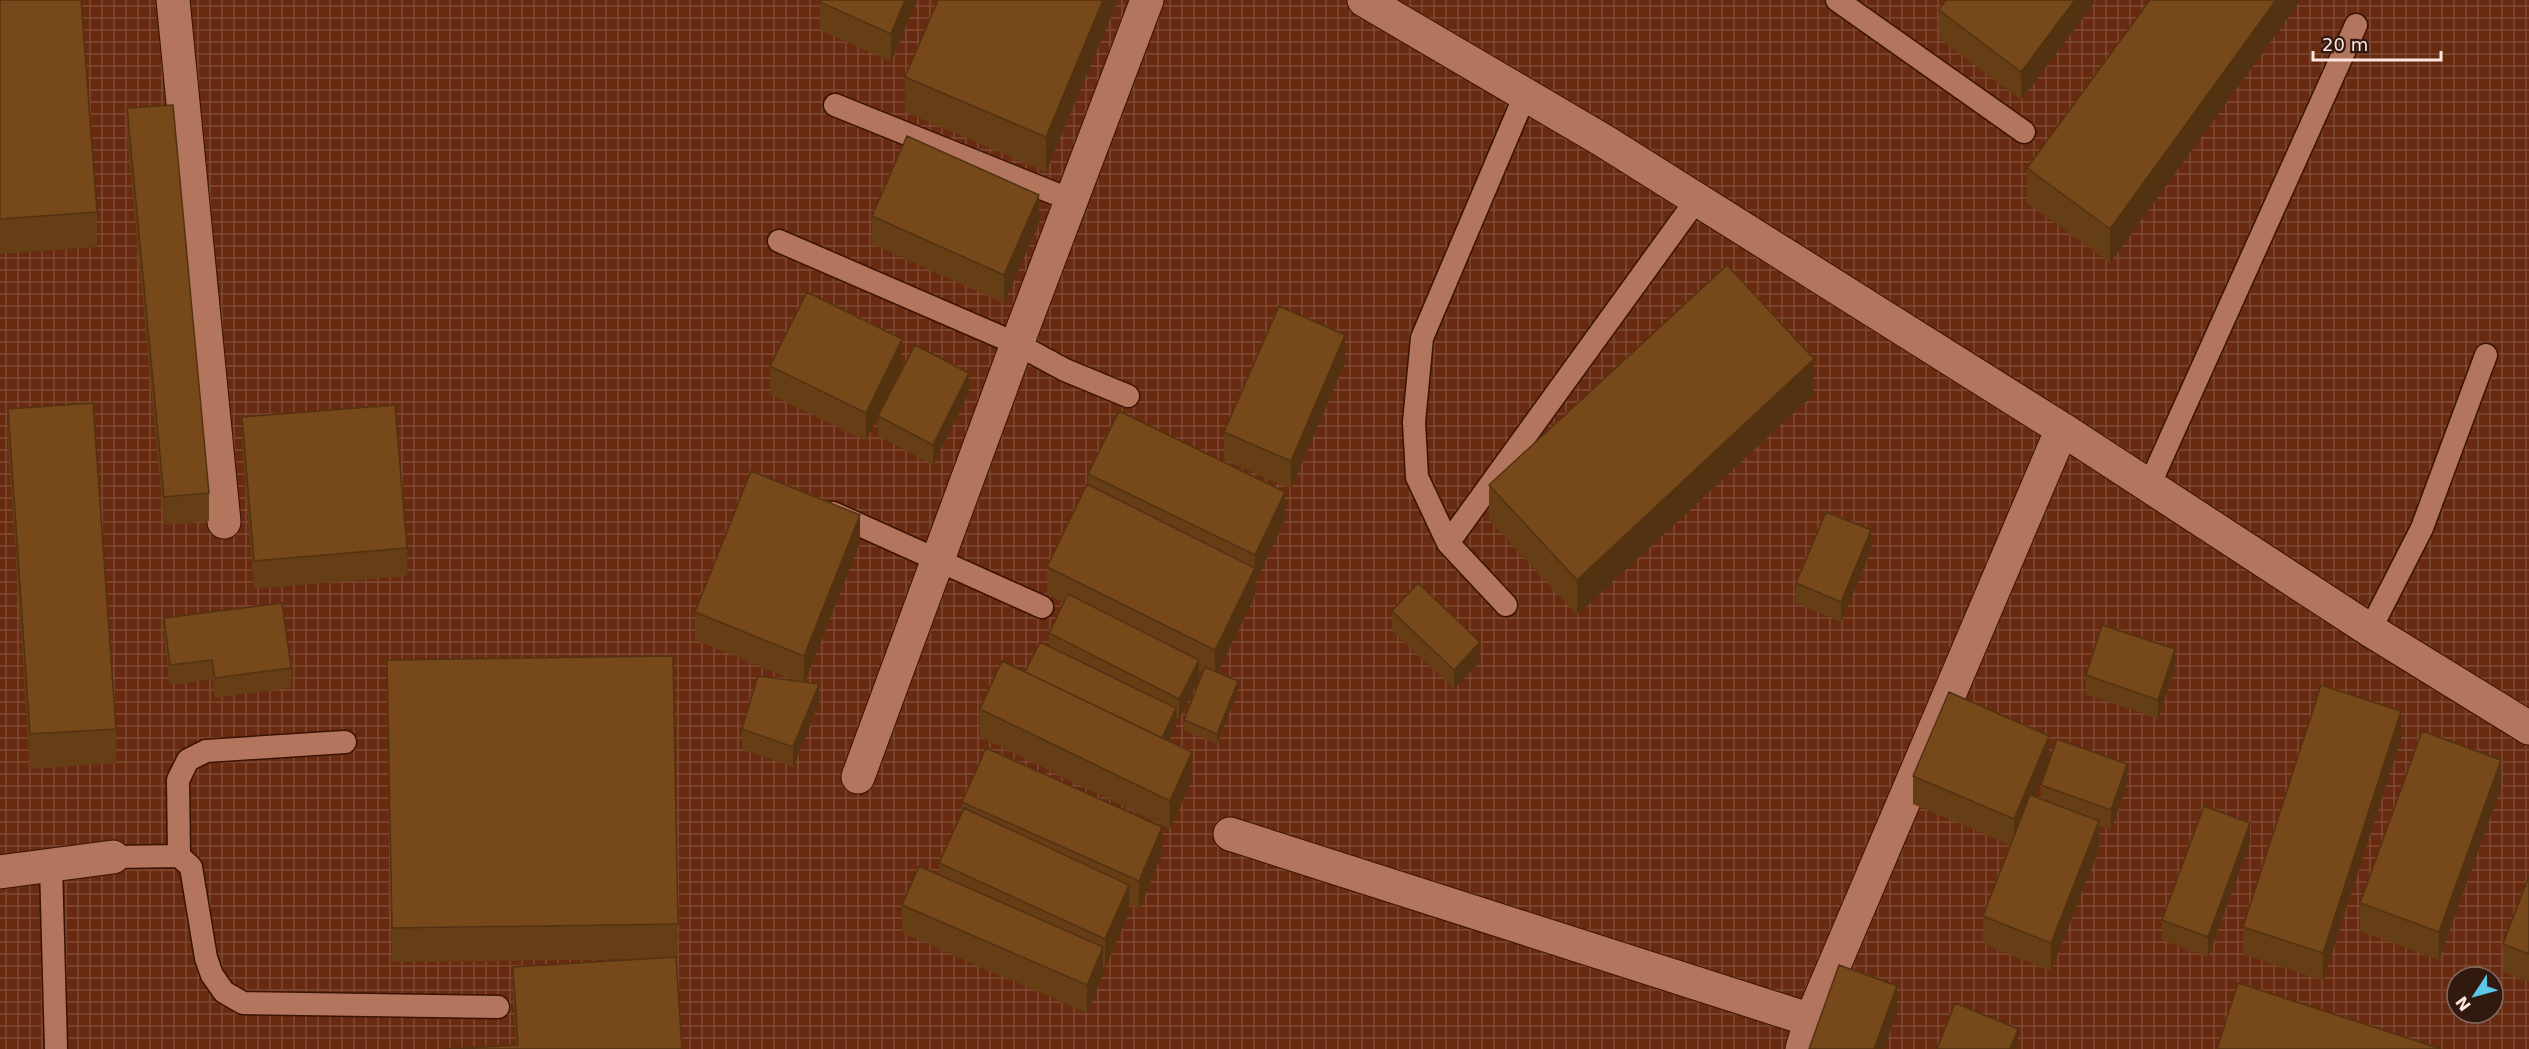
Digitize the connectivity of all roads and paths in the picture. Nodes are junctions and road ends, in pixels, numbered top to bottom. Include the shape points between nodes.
1 (173, 0) edge
2 (1147, 0) edge
3 (1364, 0) edge
4 (1837, 0) edge
5 (2356, 25) dead end
6 (1525, 95) junction
7 (835, 105) dead end
8 (2024, 132) dead end
9 (1071, 200) junction
10 (1697, 200) junction
11 (779, 241) dead end
12 (1017, 344) junction
13 (2486, 355) dead end
14 (1128, 396) dead end
15 (2062, 429) junction
16 (2149, 486) junction
17 (816, 505) edge
18 (224, 522) dead end
19 (1448, 543) junction
20 (938, 560) junction
21 (1506, 605) dead end
22 (1042, 607) dead end
23 (2370, 630) junction
24 (2529, 728) edge
25 (345, 742) dead end
26 (858, 777) dead end
27 (1230, 834) dead end
28 (179, 856) junction
29 (113, 857) joint
30 (51, 866) junction
31 (0, 872) edge
32 (498, 1007) dead end
33 (1806, 1034) edge
34 (56, 1049) edge

1 - 18 street
2 - 9 street
3 - 6 street
4 - 8 lane
5 - 16 lane
6 - 10 street
6 - 19 lane via 1422,338 1414,422 1417,477
7 - 9 lane
9 - 12 street
10 - 15 street
10 - 19 lane
11 - 12 lane
12 - 14 lane via 1065,370
12 - 20 street
13 - 23 lane via 2422,528
15 - 16 street
15 - 33 street
16 - 23 street
17 - 20 lane
19 - 21 lane
20 - 22 lane
20 - 26 street
23 - 24 street
25 - 28 lane via 206,751 188,760 178,780
27 - 33 street
28 - 29 lane
28 - 32 lane via 191,867 212,975 224,992 243,1003
29 - 30 street
30 - 31 street
30 - 34 lane

